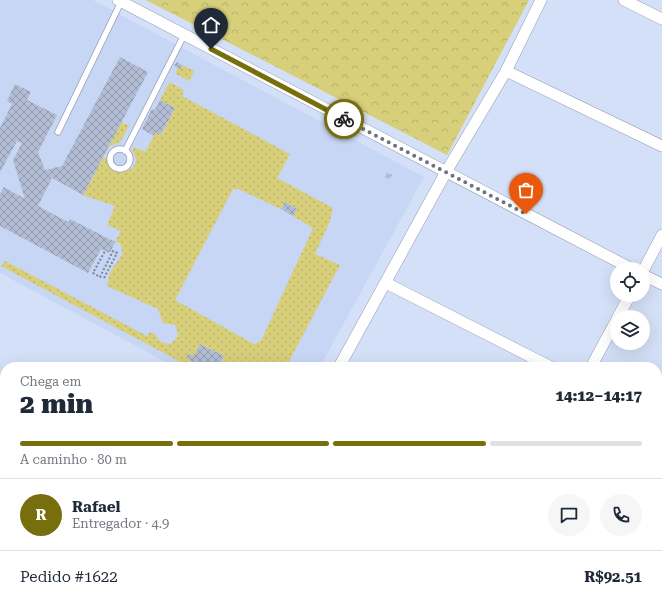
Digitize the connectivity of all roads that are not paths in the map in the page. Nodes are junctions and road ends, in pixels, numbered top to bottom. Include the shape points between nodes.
1 (541, 0) edge
2 (624, 0) edge
3 (120, 1) edge
4 (662, 19) edge
5 (184, 35) junction
6 (506, 71) junction
7 (58, 132) dead end
8 (662, 146) edge
9 (125, 151) dead end
10 (446, 172) junction
11 (662, 236) edge
12 (619, 262) edge
13 (648, 262) edge
14 (650, 278) edge
15 (386, 283) junction
16 (662, 284) edge
17 (610, 331) edge
18 (342, 362) edge
19 (541, 362) edge
20 (594, 362) edge

1 - 6 street
2 - 4 street
3 - 5 street
3 - 7 lane
5 - 9 lane
5 - 10 street
6 - 8 street
6 - 10 street
10 - 12 street
10 - 15 street
11 - 13 street
14 - 16 street
15 - 18 street
15 - 19 street
17 - 20 street

